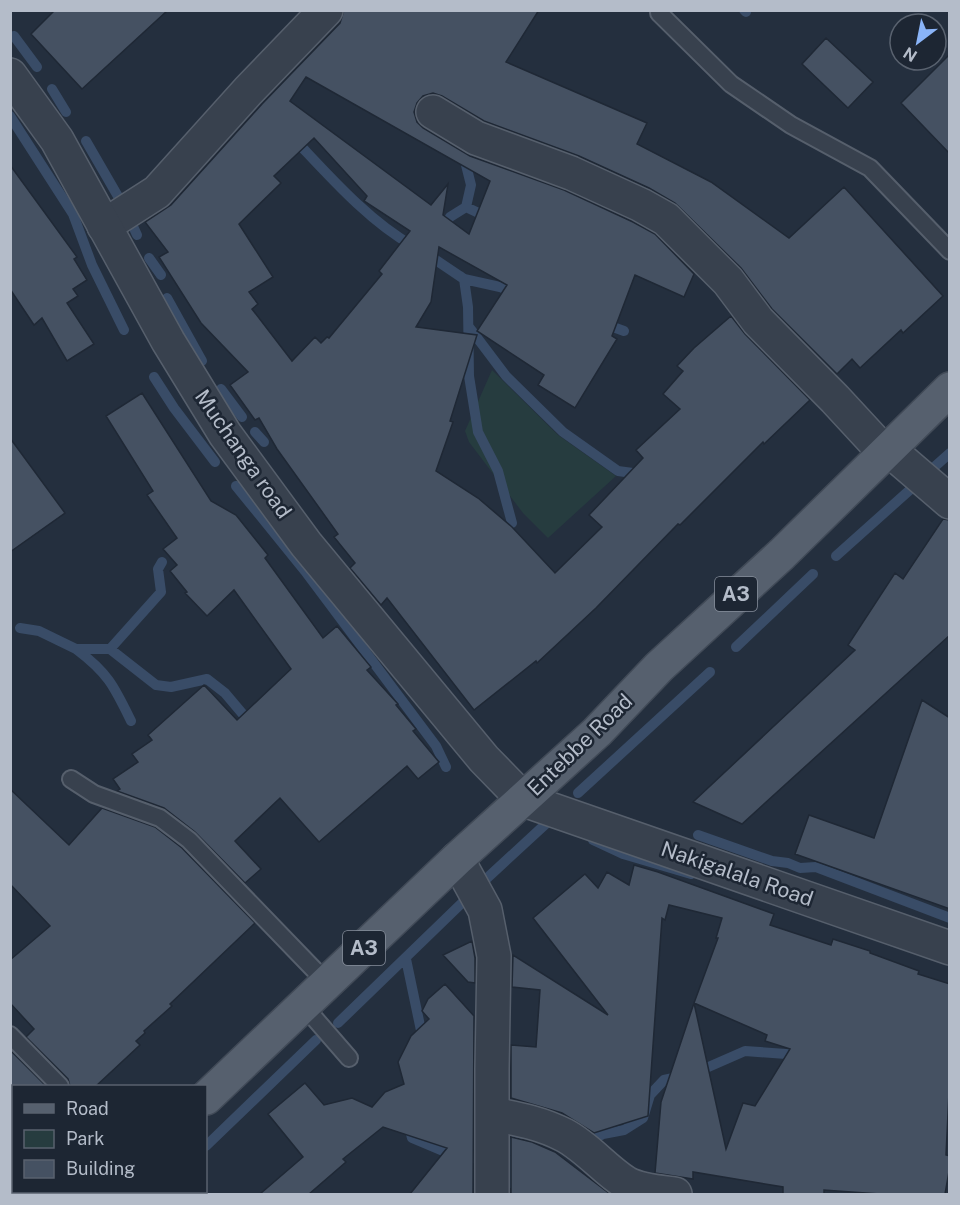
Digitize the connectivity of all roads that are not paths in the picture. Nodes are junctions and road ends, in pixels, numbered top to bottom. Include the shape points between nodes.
1 (326, 10) edge
2 (659, 13) dead end
3 (10, 75) edge
4 (433, 112) dead end
5 (104, 226) junction
6 (950, 250) edge
7 (950, 389) edge
8 (886, 450) junction
9 (950, 502) edge
10 (71, 779) dead end
11 (524, 800) junction
12 (457, 859) junction
13 (950, 948) edge
14 (327, 982) junction
15 (303, 1005) junction
16 (10, 1035) edge
17 (349, 1058) dead end
18 (59, 1085) edge
19 (207, 1097) edge
20 (493, 1114) junction
21 (492, 1194) edge
22 (675, 1194) edge

1 - 5 street via 158,192
2 - 6 lane via 731,84 791,125 870,168
3 - 5 street, Muchanga road via 57,140
4 - 8 street via 476,138 571,173 666,219 728,281 758,321
5 - 11 street, Muchanga road via 225,434 314,553 484,759
7 - 8 main road, Entebbe Road / A3
8 - 9 street
8 - 11 main road, Entebbe Road / A3
10 - 14 lane via 94,794 160,818 189,840
11 - 12 main road, Entebbe Road / A3
11 - 13 street, Nakigalala Road
12 - 14 main road, Entebbe Road / A3
12 - 20 street via 485,910 494,956
14 - 15 main road, Entebbe Road / A3
15 - 17 lane
15 - 19 main road, Entebbe Road / A3
16 - 18 lane
20 - 21 street
20 - 22 street via 536,1122 565,1135 627,1183

